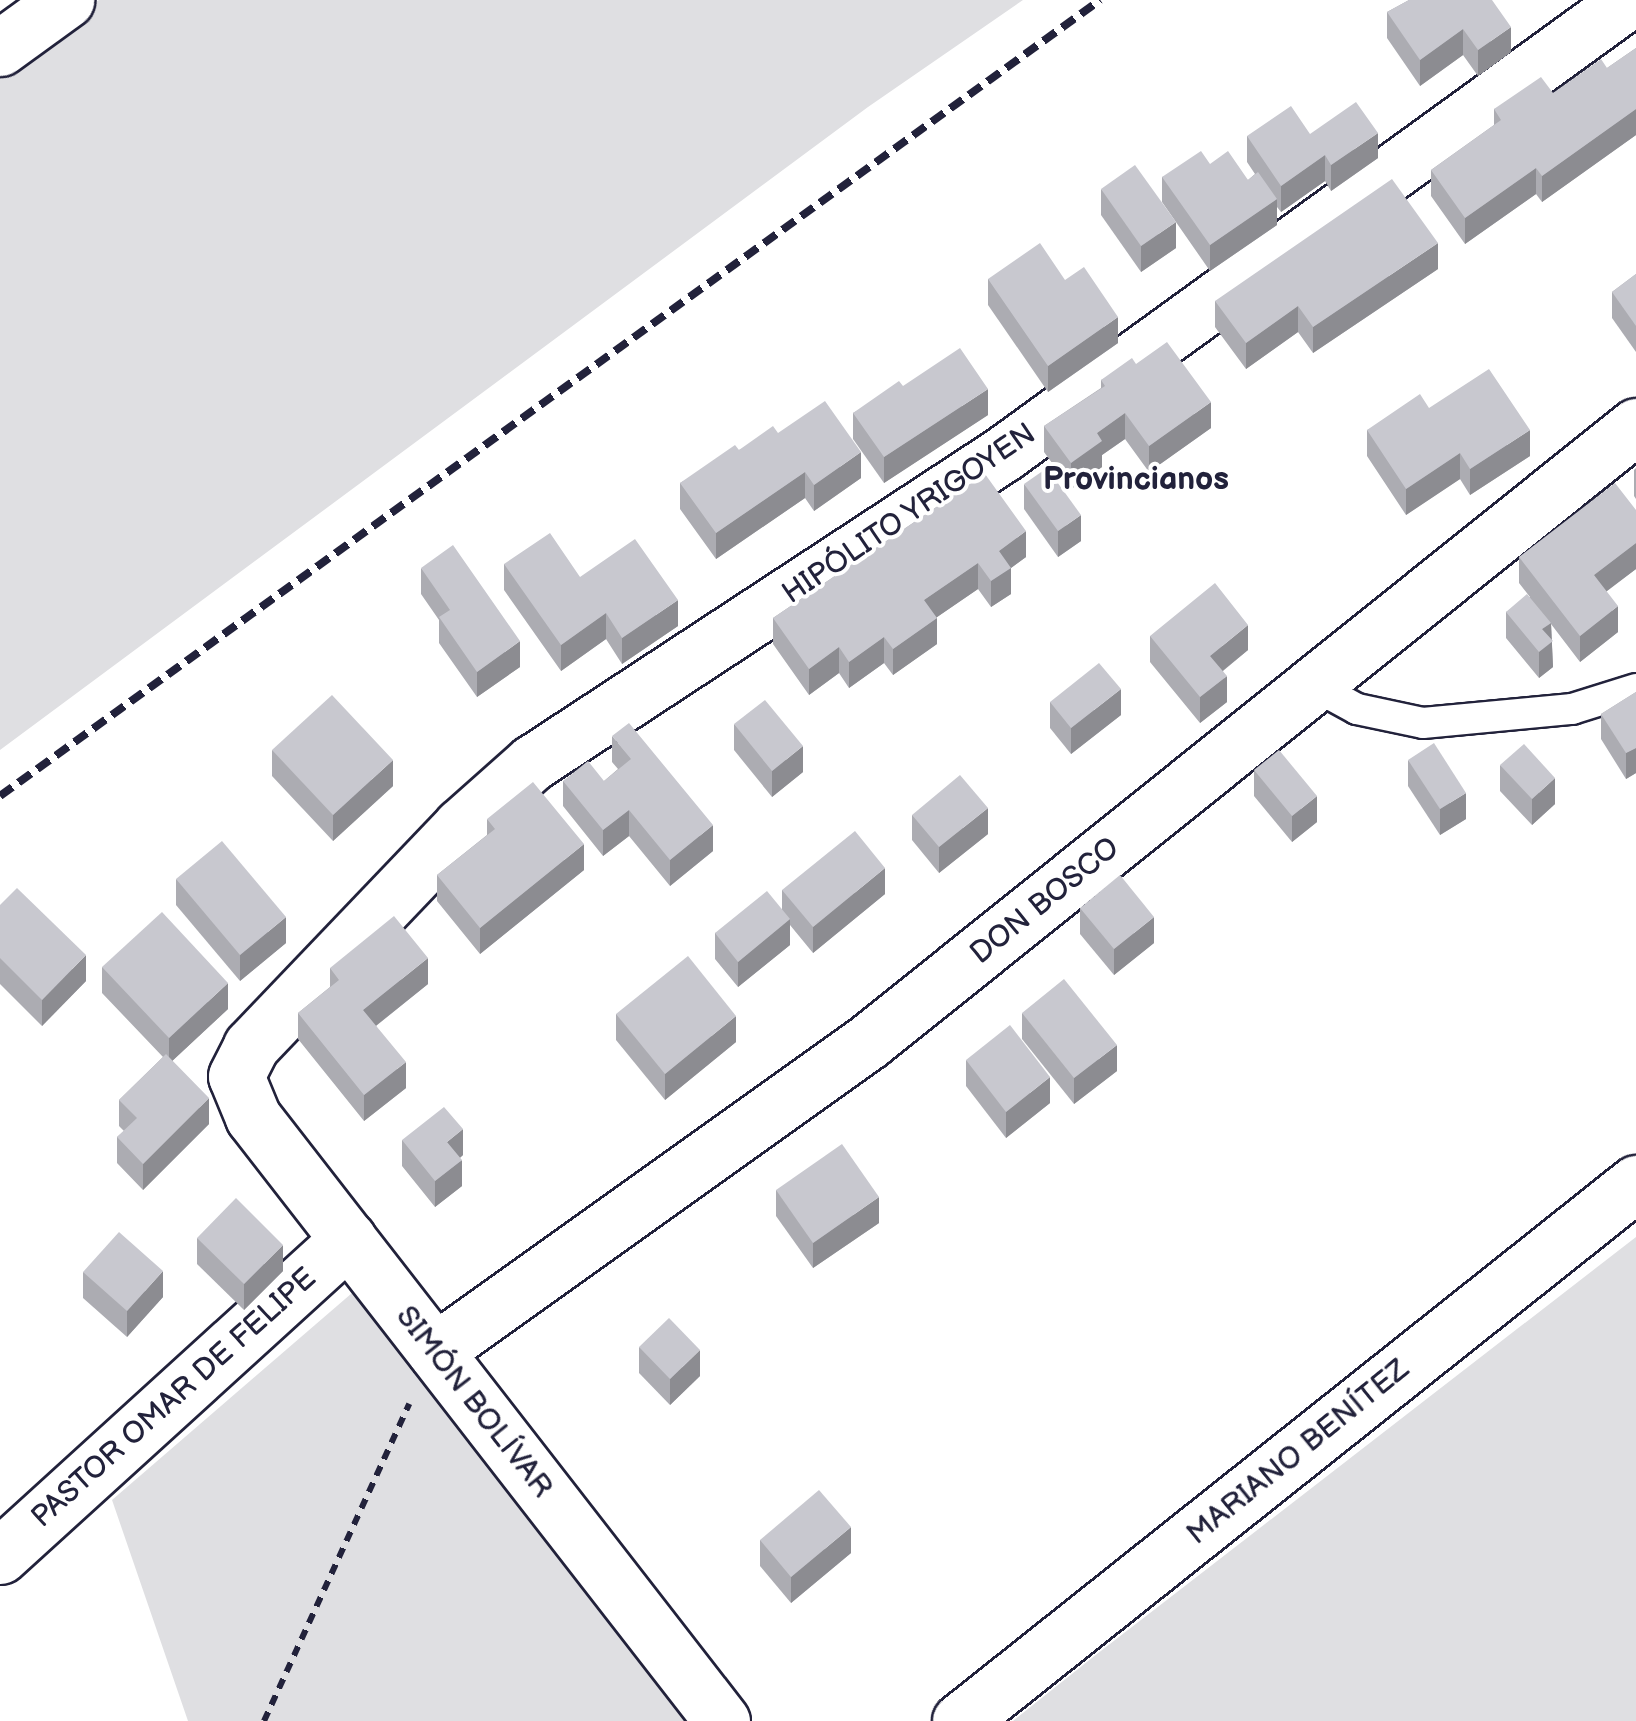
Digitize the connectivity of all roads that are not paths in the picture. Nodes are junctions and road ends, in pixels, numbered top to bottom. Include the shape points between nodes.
1 (66, 0) edge
2 (1629, 0) edge
3 (0, 48) edge
4 (1636, 426) edge
5 (1315, 686) junction
6 (1636, 689) edge
7 (236, 1076) joint
8 (1636, 1183) edge
9 (348, 1239) junction
10 (434, 1351) junction
11 (0, 1556) edge
12 (722, 1721) edge
13 (960, 1721) edge

1 - 3 street
2 - 7 street, HIPÓLITO YRIGOYEN via 1002,454 532,763 461,826 251,1046
4 - 5 street, DON BOSCO
5 - 6 lane via 1357,709 1423,723 1572,709
5 - 10 street, DON BOSCO via 869,1042
7 - 9 street, SIMÓN BOLÍVAR via 253,1117
8 - 13 street, MARIANO BENÍTEZ
9 - 10 street, SIMÓN BOLÍVAR
9 - 11 street, PASTOR OMAR DE FELIPE
10 - 12 street, SIMÓN BOLÍVAR

